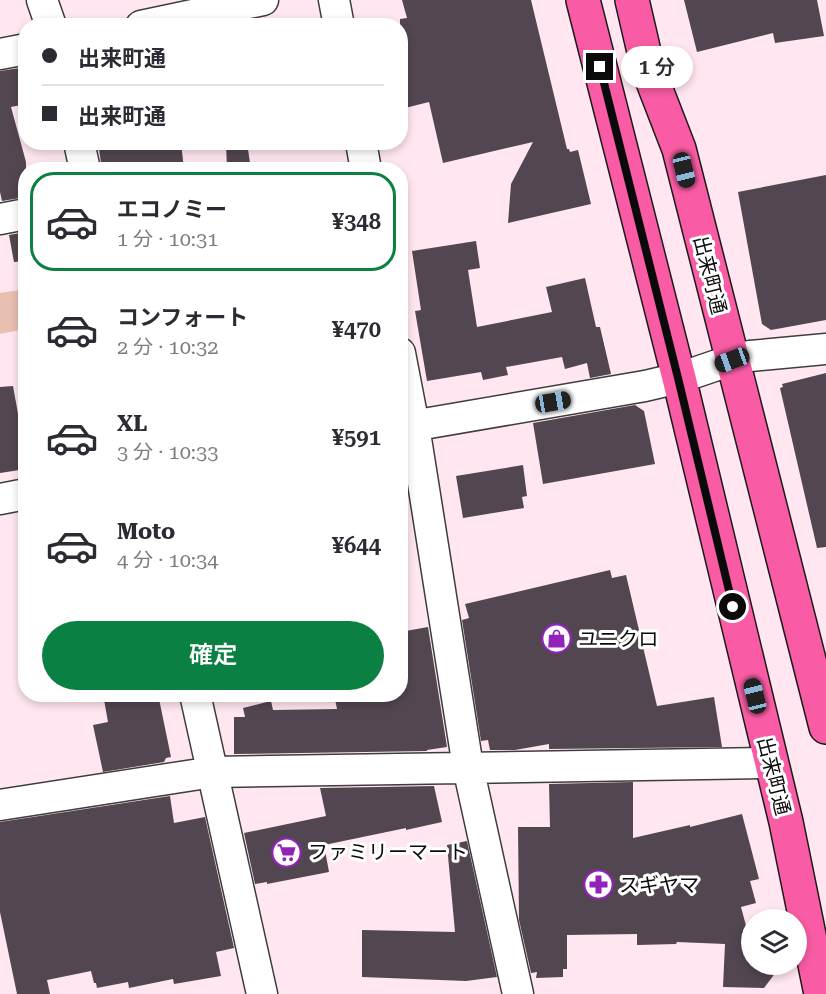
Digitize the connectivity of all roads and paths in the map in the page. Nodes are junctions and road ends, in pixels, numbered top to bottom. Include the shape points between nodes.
1 (42, 0) edge
2 (263, 0) edge
3 (334, 0) edge
4 (583, 0) edge
5 (632, 0) edge
6 (48, 18) edge
7 (179, 18) edge
8 (337, 18) edge
9 (18, 51) edge
10 (0, 54) edge
11 (18, 216) edge
12 (0, 219) edge
13 (826, 349) edge
14 (732, 360) junction
15 (678, 378) junction
16 (408, 427) edge
17 (408, 433) edge
18 (18, 496) edge
19 (0, 499) edge
20 (197, 702) edge
21 (826, 727) edge
22 (771, 763) junction
23 (468, 767) junction
24 (213, 772) junction
25 (0, 805) edge
26 (262, 994) edge
27 (518, 994) edge
28 (821, 994) edge

1 - 6 street
2 - 7 street
3 - 8 street
4 - 15 main road, 出来町通
5 - 14 main road, 出来町通 via 648,69 679,149
9 - 10 street
11 - 12 street
13 - 14 street
14 - 15 street
14 - 21 main road, 出来町通
15 - 16 street
15 - 22 main road, 出来町通
17 - 23 street
18 - 19 street
20 - 24 street
22 - 23 street
22 - 28 main road, 出来町通
23 - 24 street
23 - 27 street
24 - 25 street
24 - 26 street

